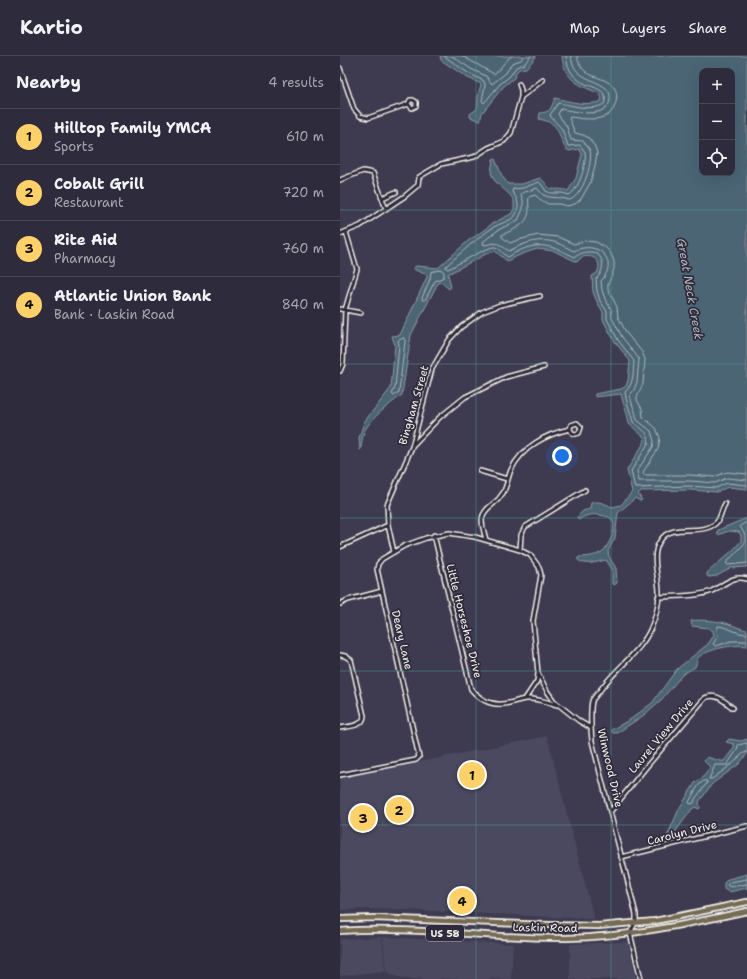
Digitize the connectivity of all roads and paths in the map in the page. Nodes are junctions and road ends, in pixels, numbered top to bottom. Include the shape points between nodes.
1 (340, 69) edge
2 (543, 80) dead end
3 (519, 84) dead end
4 (521, 97) junction
5 (408, 104) dead end
6 (340, 180) edge
7 (396, 192) dead end
8 (382, 198) junction
9 (386, 209) junction
10 (346, 232) junction
11 (340, 234) edge
12 (540, 296) dead end
13 (340, 309) edge
14 (345, 310) junction
15 (361, 312) dead end
16 (342, 364) edge
17 (544, 367) dead end
18 (340, 371) edge
19 (570, 430) dead end
20 (412, 447) junction
21 (480, 471) dead end
22 (507, 480) junction
23 (585, 490) dead end
24 (725, 504) dead end
25 (388, 525) junction
26 (434, 535) junction
27 (486, 540) junction
28 (340, 547) edge
29 (520, 550) junction
30 (394, 552) junction
31 (747, 579) edge
32 (382, 591) junction
33 (658, 597) junction
34 (340, 604) edge
35 (340, 655) edge
36 (538, 673) junction
37 (526, 699) junction
38 (559, 705) junction
39 (733, 708) dead end
40 (340, 728) edge
41 (591, 728) junction
42 (340, 774) edge
43 (610, 812) junction
44 (747, 826) edge
45 (621, 857) junction
46 (747, 902) edge
47 (747, 911) edge
48 (340, 918) edge
49 (635, 923) junction
50 (340, 931) edge
51 (630, 933) junction
52 (641, 979) edge

1 - 5 street via 354,110 360,116 368,118
2 - 4 street
3 - 4 street
4 - 9 street via 511,133 506,139 474,157 446,162 430,170 419,177 416,188
6 - 8 street via 363,171 373,173
7 - 8 street
8 - 9 street
9 - 10 street via 360,227
10 - 11 street
10 - 14 street via 357,269
12 - 20 street, Bingham Street via 482,312 461,327 449,340 432,369
13 - 14 street
14 - 15 street
14 - 16 street
16 - 18 street
17 - 20 street via 506,377 465,397 440,417
19 - 22 street via 552,434 528,447 515,462
20 - 25 street, Bingham Street via 387,505
21 - 22 street
22 - 27 street via 502,496 482,514
23 - 29 street via 525,527 521,535
24 - 33 street, Winwood Drive via 714,524 704,528 674,531 665,535 659,542 655,556
25 - 28 street
25 - 30 street, Bingham Street
26 - 27 street via 454,533
26 - 30 street
26 - 37 street, Little Horseshoe Drive via 471,689 478,698 490,703 506,704
27 - 29 street
29 - 36 street via 534,558 541,571 533,621
30 - 32 street, Deary Lane via 377,566
31 - 33 street via 734,578 706,593
32 - 34 street
32 - 42 street, Deary Lane via 419,756 416,760
33 - 41 street, Winwood Drive via 653,622 643,642 592,701
35 - 40 street via 351,660 364,716 360,724
36 - 37 street via 537,681
36 - 38 street via 550,696
37 - 38 street, Little Horseshoe Drive
38 - 41 street
39 - 43 street, Laurel View Drive via 715,696 705,698
41 - 43 street, Winwood Drive
43 - 45 street, Winwood Drive
44 - 45 street, Carolyn Drive
45 - 49 street, Winwood Drive via 636,914
46 - 49 main road, Laskin Road / US 58 via 676,918
47 - 51 main road, Laskin Road / US 58
48 - 49 main road, Laskin Road / US 58 via 599,926
49 - 51 street
50 - 51 main road, Laskin Road / US 58 via 389,930 565,938
51 - 52 street

